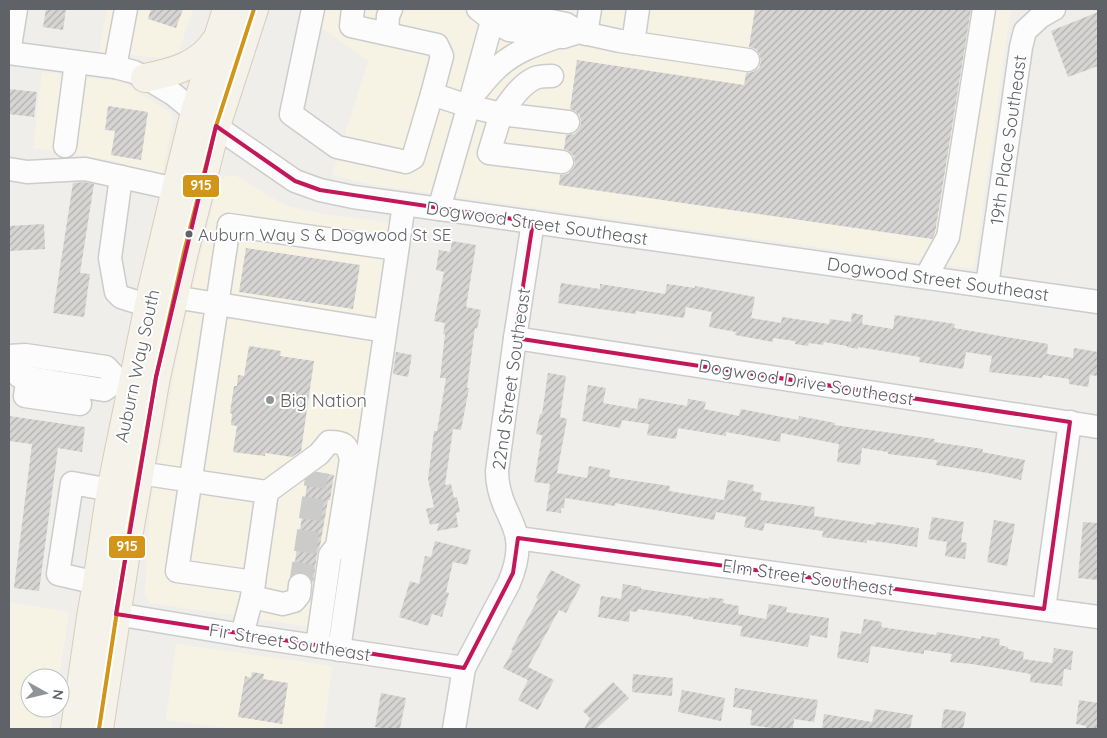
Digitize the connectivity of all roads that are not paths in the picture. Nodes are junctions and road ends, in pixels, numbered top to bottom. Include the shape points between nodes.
1 (16, 9) edge
2 (126, 9) edge
3 (254, 9) edge
4 (313, 9) edge
5 (354, 9) edge
6 (391, 9) edge
7 (590, 9) edge
8 (638, 9) edge
9 (984, 9) edge
10 (1054, 9) edge
11 (491, 13) edge
12 (224, 21) edge
13 (387, 33) junction
14 (575, 34) junction
15 (633, 43) junction
16 (9, 53) edge
17 (748, 60) dead end
18 (76, 62) junction
19 (115, 67) junction
20 (552, 76) dead end
21 (144, 78) junction
22 (432, 94) junction
23 (470, 102) junction
24 (501, 114) junction
25 (205, 119) junction
26 (568, 122) dead end
27 (65, 146) dead end
28 (562, 162) dead end
29 (9, 169) edge
30 (121, 177) junction
31 (176, 189) junction
32 (404, 204) junction
33 (439, 209) junction
34 (533, 222) junction
35 (397, 249) junction
36 (926, 277) junction
37 (987, 286) junction
38 (161, 302) junction
39 (1098, 302) edge
40 (217, 305) junction
41 (385, 331) junction
42 (515, 338) junction
43 (9, 356) edge
44 (9, 362) edge
45 (28, 377) junction
46 (135, 383) junction
47 (80, 404) dead end
48 (1070, 422) junction
49 (1098, 427) edge
50 (139, 473) junction
51 (191, 480) junction
52 (267, 492) junction
53 (110, 496) junction
54 (517, 538) junction
55 (97, 583) junction
56 (300, 585) tunnel mouth
57 (253, 590) junction
58 (1044, 609) junction
59 (116, 614) junction
60 (1098, 617) edge
61 (242, 635) junction
62 (317, 646) junction
63 (339, 650) junction
64 (464, 668) junction
65 (75, 729) edge
66 (99, 729) edge
67 (454, 729) edge

1 - 16 street
2 - 19 street
3 - 25 main road, Auburn Way South
4 - 22 street via 291,114 320,135 337,147 406,162 413,158
5 - 13 street via 351,26
6 - 13 street
7 - 14 street
8 - 15 street
9 - 36 street via 948,237
10 - 37 street, 19th Place Southeast via 1025,31 1021,47
11 - 14 street via 511,13 566,24
11 - 23 street
12 - 21 main road via 211,48 198,59 173,72
12 - 25 main road, Auburn Way South
13 - 22 street via 437,45 442,56
14 - 15 street
14 - 23 street via 526,48 509,58
15 - 17 street
16 - 18 street, Dogwood Street Southeast
18 - 19 street, Dogwood Street Southeast
18 - 27 street
19 - 21 street, Dogwood Street Southeast
20 - 24 street via 536,78 525,85
21 - 25 street, Dogwood Street Southeast via 173,94
22 - 23 street
23 - 24 street
23 - 33 street
24 - 26 street
24 - 28 street via 489,153
25 - 31 main road, Auburn Way South
25 - 32 street, Dogwood Street Southeast via 295,181 352,197
25 - 38 main road, Auburn Way South via 184,252
29 - 30 street via 27,172 85,169
30 - 31 street
30 - 38 street via 110,258 116,292 121,297
31 - 38 main road, Auburn Way South
32 - 33 street, Dogwood Street Southeast
32 - 35 street
33 - 34 street, Dogwood Street Southeast
34 - 36 street, Dogwood Street Southeast
34 - 42 street, 22nd Street Southeast
35 - 40 street via 229,225
35 - 41 street
36 - 37 street, Dogwood Street Southeast
37 - 39 street, Dogwood Street Southeast
38 - 40 street
38 - 46 main road, Auburn Way South
40 - 41 street
40 - 51 street
41 - 63 street
42 - 48 street, Dogwood Drive Southeast
42 - 54 street, 22nd Street Southeast via 497,482
43 - 46 street via 25,355 106,366
44 - 45 street via 19,376
45 - 46 street via 104,390
45 - 47 street via 25,396
46 - 50 main road, Auburn Way South
46 - 53 main road, Auburn Way South
48 - 49 street, Dogwood Drive Southeast
48 - 58 street
50 - 51 street
50 - 59 main road, Auburn Way South
51 - 52 street
51 - 57 street via 178,571
52 - 57 street
52 - 62 street via 318,463 328,442 339,442 348,447 352,459 337,546 330,555
53 - 55 main road, Auburn Way South
53 - 55 street via 72,482 58,574
53 - 59 main road via 116,516 105,600 107,610
54 - 58 street, Elm Street Southeast
54 - 64 street, 22nd Street Southeast via 513,574
55 - 65 main road, Auburn Way South
56 - 57 street via 299,595 294,601 283,604
57 - 61 street
58 - 60 street, Elm Street Southeast
59 - 61 street, Fir Street Southeast
59 - 66 main road, Auburn Way South
61 - 62 street, Fir Street Southeast
62 - 63 street, Fir Street Southeast
63 - 64 street, Fir Street Southeast
64 - 67 street, 22nd Street Southeast

